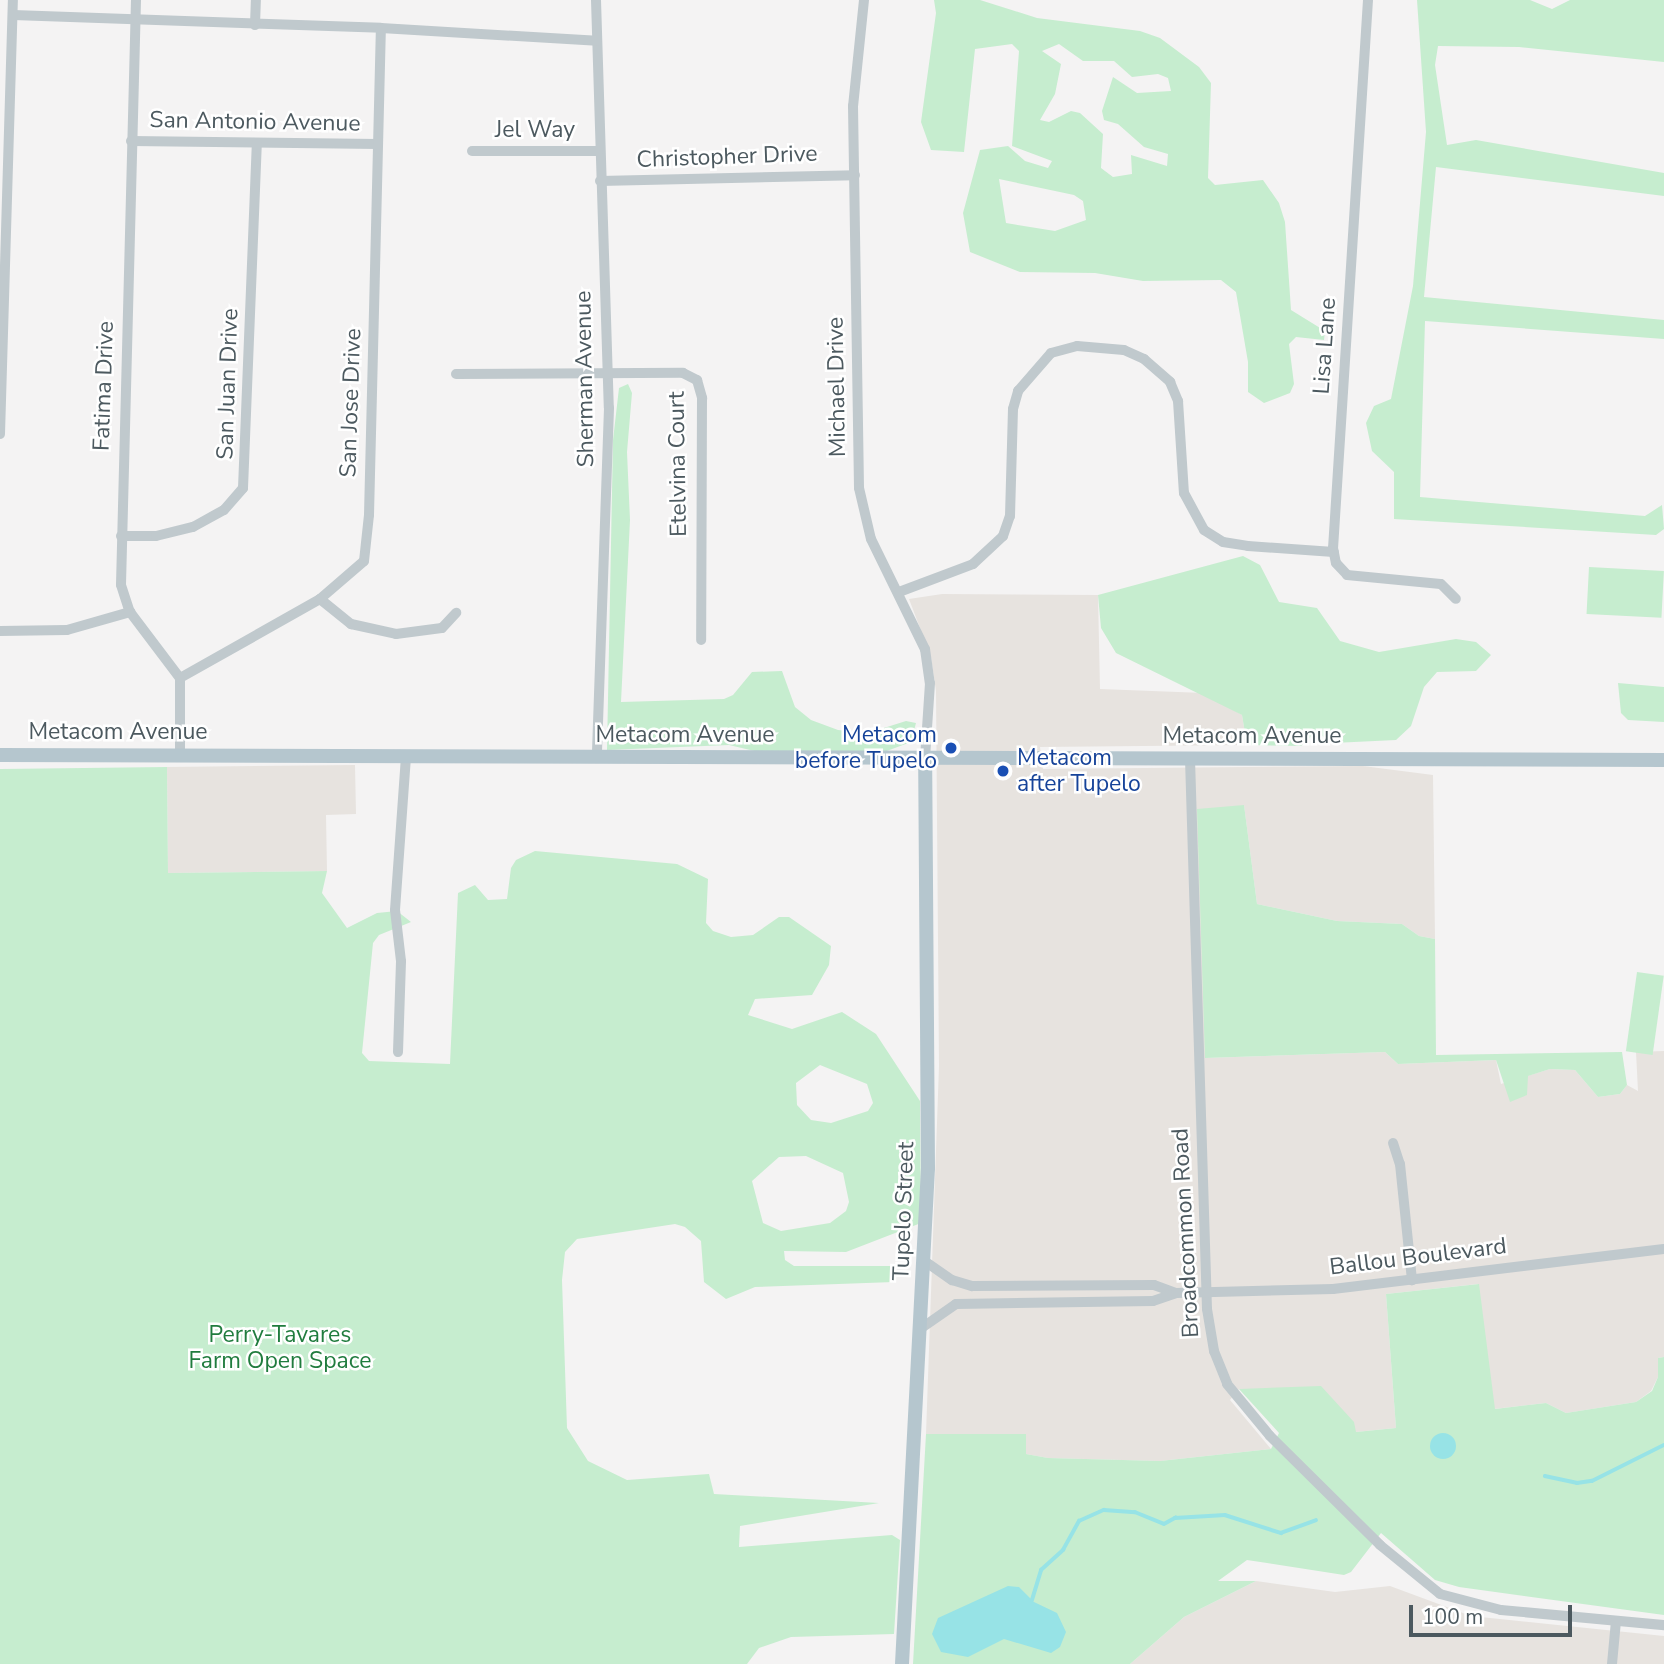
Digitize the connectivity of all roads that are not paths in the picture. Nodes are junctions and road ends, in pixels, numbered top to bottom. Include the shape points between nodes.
1 (13, 0) edge
2 (136, 0) edge
3 (256, 0) edge
4 (596, 0) edge
5 (864, 0) edge
6 (1368, 0) edge
7 (13, 15) junction
8 (135, 20) junction
9 (255, 25) junction
10 (381, 28) junction
11 (597, 41) junction
12 (131, 141) junction
13 (257, 144) junction
14 (378, 144) junction
15 (472, 151) dead end
16 (598, 151) junction
17 (855, 175) junction
18 (600, 181) junction
19 (607, 372) junction
20 (456, 374) dead end
21 (0, 434) edge
22 (121, 536) junction
23 (1334, 552) junction
24 (899, 592) junction
25 (320, 599) junction
26 (1456, 599) dead end
27 (130, 612) junction
28 (456, 613) dead end
29 (0, 631) edge
30 (701, 640) dead end
31 (180, 678) junction
32 (0, 755) edge
33 (180, 755) junction
34 (406, 757) junction
35 (597, 757) junction
36 (925, 758) junction
37 (1190, 760) junction
38 (1664, 760) edge
39 (398, 1052) dead end
40 (1393, 1143) dead end
41 (1664, 1249) edge
42 (926, 1262) junction
43 (1412, 1280) junction
44 (1176, 1293) junction
45 (1206, 1293) junction
46 (923, 1327) junction
47 (1616, 1621) junction
48 (1664, 1625) edge
49 (902, 1664) edge
50 (1612, 1664) edge

1 - 7 street
2 - 8 street, Fatima Drive
3 - 9 street
4 - 11 street, Sherman Avenue
5 - 17 street, Michael Drive via 854,80
6 - 23 street, Lisa Lane
7 - 8 street
7 - 21 street
8 - 9 street
8 - 12 street, Fatima Drive
9 - 10 street
10 - 11 street
10 - 14 street, San Jose Drive
11 - 16 street, Sherman Avenue
12 - 13 street, San Antonio Avenue
12 - 22 street, Fatima Drive
13 - 14 street, San Antonio Avenue
13 - 22 street, San Juan Drive via 243,488 224,510 193,527 156,536
14 - 25 street, San Jose Drive via 364,561
15 - 16 street, Jel Way
16 - 18 street, Sherman Avenue
17 - 18 street, Christopher Drive
17 - 24 street, Michael Drive via 859,488 869,531
18 - 19 street, Sherman Avenue
19 - 20 street
19 - 30 street, Etelvina Court via 683,373 697,380 702,398
19 - 35 street, Sherman Avenue
22 - 27 street, Fatima Drive via 121,585
23 - 24 street via 1248,547 1223,542 1205,530 1184,493 1178,401 1170,382 1144,359 1124,350 1077,346 1051,353 1018,391 1013,409 1010,516 1003,536 973,564
23 - 26 street via 1347,575 1441,583
24 - 36 street, Michael Drive via 922,638 930,672
25 - 28 street via 351,624 377,632 417,634 442,628
25 - 31 street, San Jose Drive
27 - 29 street via 77,628
27 - 31 street, Fatima Drive
31 - 33 street
32 - 33 main road, Metacom Avenue
33 - 34 main road, Metacom Avenue
34 - 35 main road, Metacom Avenue
34 - 39 street via 395,910 401,961
35 - 36 main road, Metacom Avenue
36 - 37 main road, Metacom Avenue
36 - 42 main road, Tupelo Street
37 - 38 main road, Metacom Avenue
37 - 45 street, Broadcommon Road
40 - 43 street via 1400,1164
41 - 43 street, Ballou Boulevard
42 - 44 street, Ballou Boulevard via 952,1280 972,1286 1154,1285
42 - 46 main road, Tupelo Street
43 - 45 street, Ballou Boulevard via 1334,1289
44 - 45 street, Ballou Boulevard
44 - 46 street, Ballou Boulevard via 1153,1301 956,1304
45 - 47 street, Broadcommon Road via 1214,1351 1231,1391 1270,1436 1424,1584 1480,1606
46 - 49 main road, Tupelo Street
47 - 48 street, Broadcommon Road
47 - 50 street

